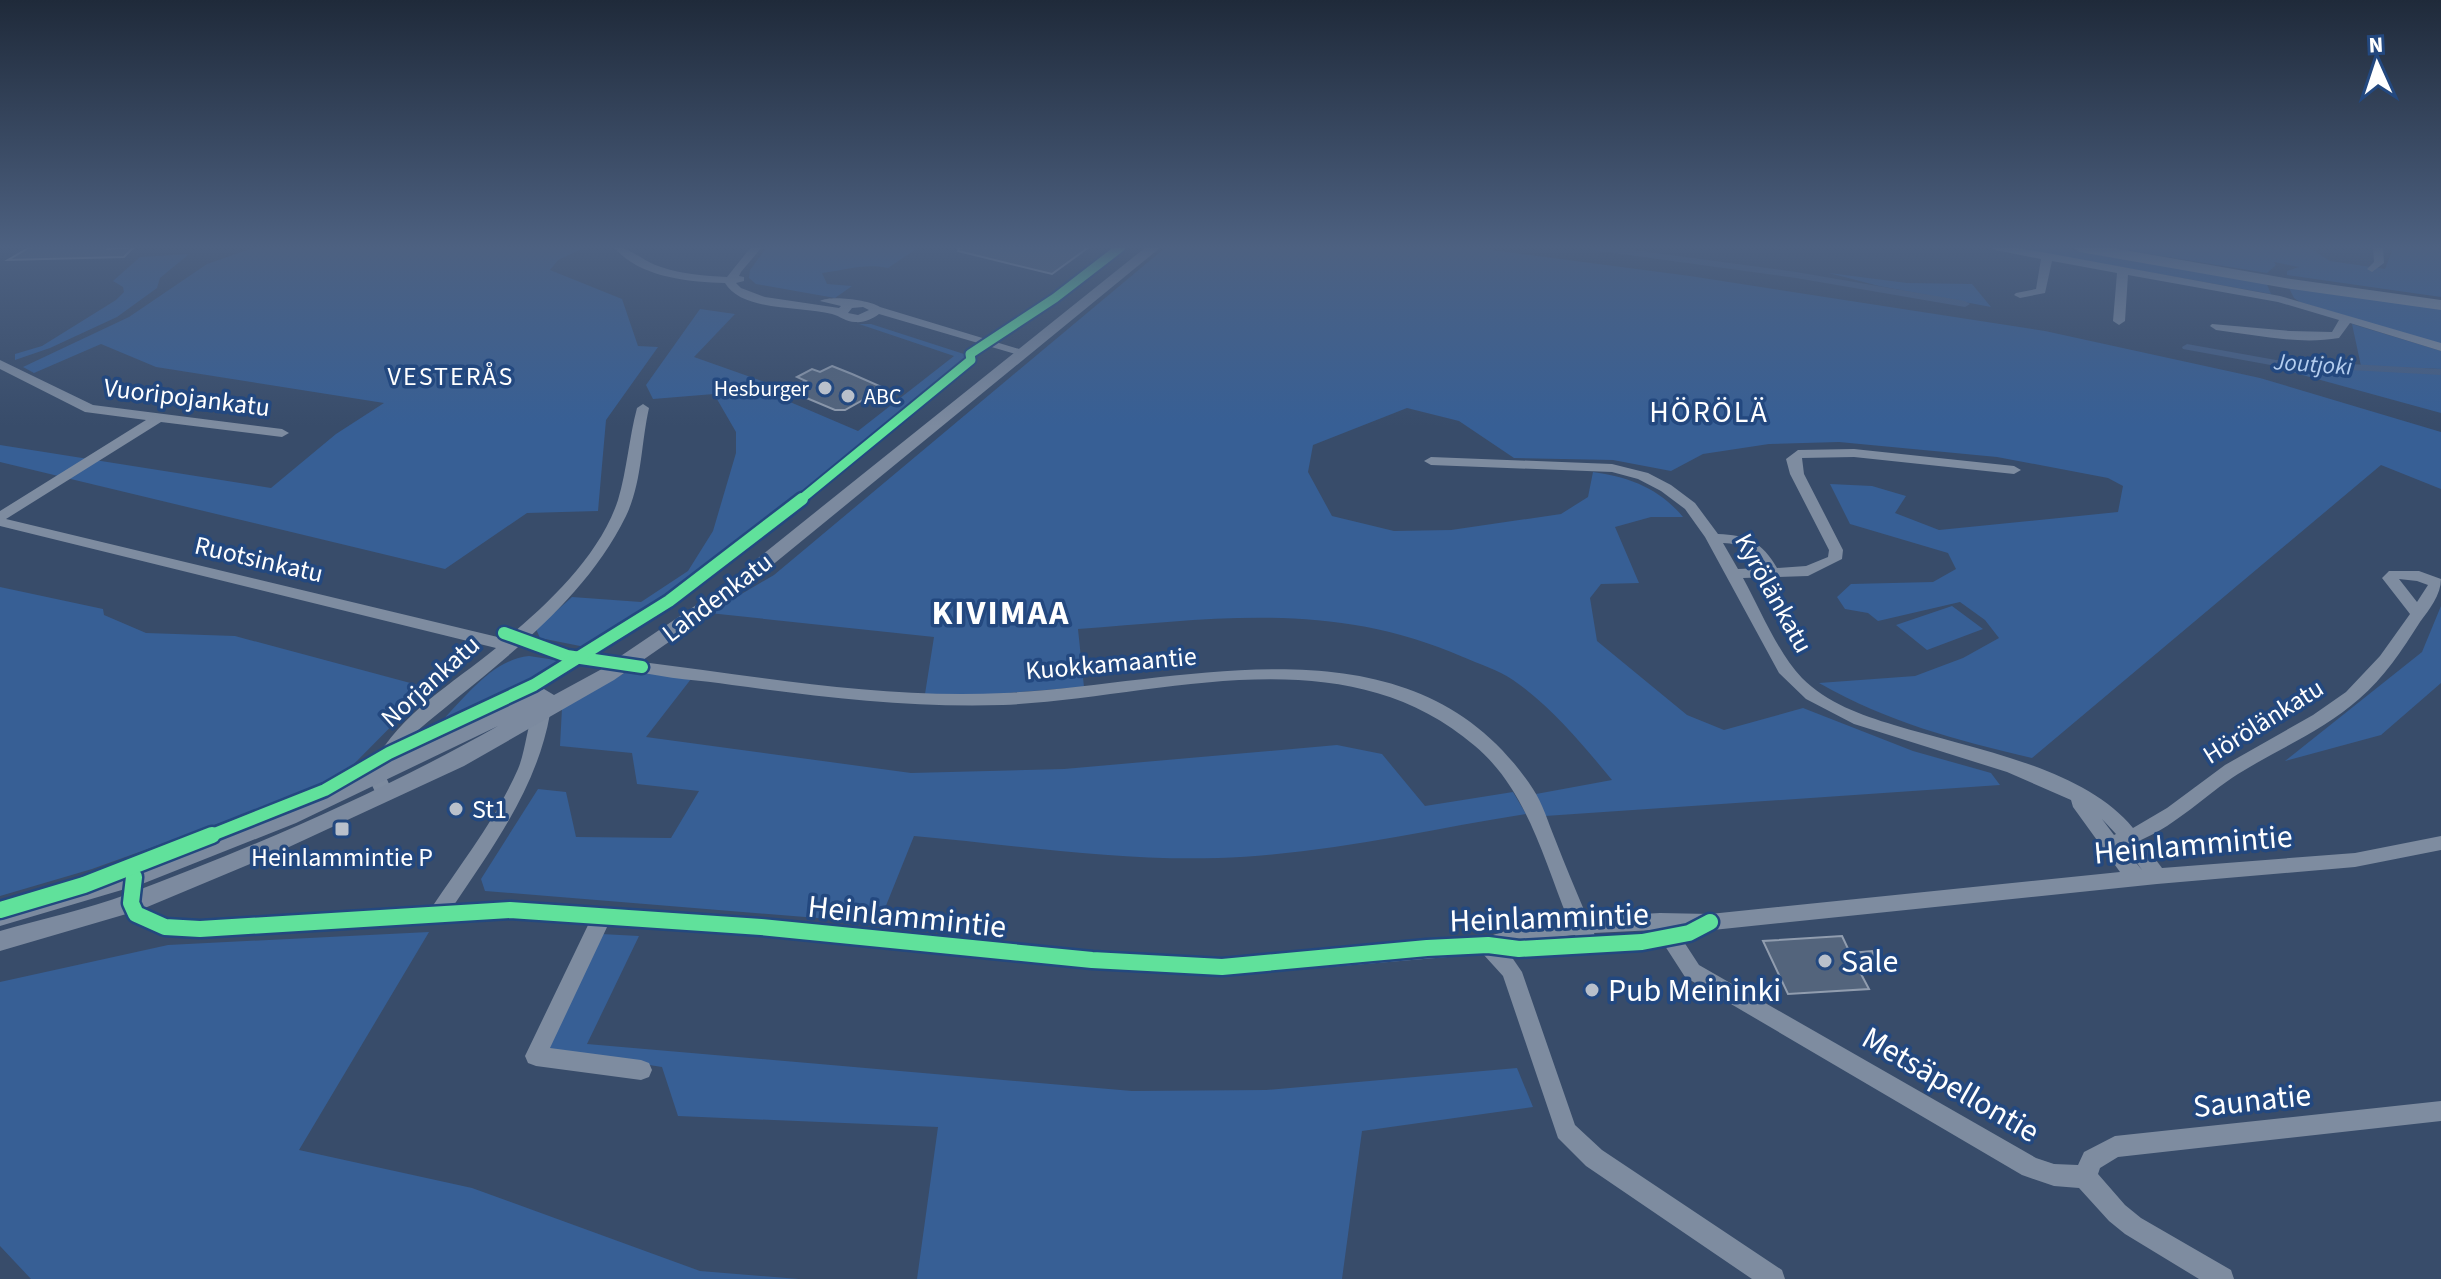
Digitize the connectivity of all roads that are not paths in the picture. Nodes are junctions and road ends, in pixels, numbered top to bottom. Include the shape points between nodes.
1 (811, 307) edge
2 (849, 307) edge
3 (869, 307) edge
4 (1069, 307) edge
5 (1074, 307) edge
6 (2120, 307) edge
7 (2305, 307) edge
8 (841, 312) junction
9 (871, 313) junction
10 (2345, 317) junction
11 (2119, 321) dead end
12 (2216, 326) dead end
13 (2441, 347) edge
14 (1010, 354) junction
15 (0, 364) edge
16 (643, 408) dead end
17 (156, 419) junction
18 (282, 433) dead end
19 (1431, 461) dead end
20 (2014, 470) dead end
21 (0, 520) edge
22 (1713, 538) junction
23 (1772, 572) junction
24 (1733, 574) junction
25 (2418, 614) dead end
26 (507, 645) junction
27 (642, 652) junction
28 (541, 714) junction
29 (380, 785) junction
30 (2120, 842) junction
31 (2441, 843) edge
32 (2157, 876) junction
33 (134, 877) junction
34 (2135, 878) junction
35 (131, 903) junction
36 (438, 914) junction
37 (603, 914) junction
38 (0, 916) edge
39 (1665, 930) junction
40 (1585, 937) junction
41 (0, 941) edge
42 (1488, 945) junction
43 (641, 1070) dead end
44 (2441, 1111) edge
45 (2085, 1177) junction
46 (1773, 1279) edge
47 (2222, 1279) edge

1 - 8 street
2 - 8 street
3 - 9 street
4 - 14 main road, Lahdenkatu
5 - 14 main road, Lahdenkatu
6 - 11 street
7 - 10 street
8 - 9 street via 850,319
9 - 14 street
10 - 12 street via 2335,335 2271,335
10 - 13 street
14 - 27 main road, Lahdenkatu via 759,567
15 - 17 street, Vuoripojankatu via 78,406
16 - 26 street, Norjankatu via 627,491 608,535 581,574
17 - 18 street, Vuoripojankatu
17 - 21 street
19 - 22 street, Kyrölänkatu via 1628,472 1681,499
20 - 23 street via 1854,453 1798,454 1793,459 1797,474 1836,550 1835,559 1808,571
21 - 26 street, Ruotsinkatu
22 - 23 street via 1741,538 1758,546
22 - 24 street, Kyrölänkatu
23 - 24 street
24 - 30 street, Kyrölänkatu via 1785,669 1811,695 1853,717 2026,772 2070,792
25 - 30 street, Hörölänkatu via 2347,700
26 - 29 street, Norjankatu via 398,738 385,756
27 - 28 main road, Lahdenkatu
27 - 29 main road, Lahdenkatu via 581,676
27 - 40 street, Kuokkamaantie via 892,698 1049,696 1292,673 1408,695 1453,719 1497,755 1528,795
28 - 29 main road, Lahdenkatu via 456,760
28 - 36 street via 523,780
29 - 33 main road, Lahdenkatu
29 - 35 main road, Lahdenkatu via 268,847
30 - 32 street, Kyrölänkatu
30 - 34 street, Kyrölänkatu
31 - 32 street, Heinlammintie via 2355,860
32 - 34 street, Heinlammintie
33 - 35 street
33 - 38 main road, Lahdenkatu
34 - 39 street, Heinlammintie
35 - 36 street, Heinlammintie via 147,922 200,929
35 - 41 main road, Lahdenkatu
36 - 37 street, Heinlammintie
37 - 42 street, Heinlammintie via 1193,966
37 - 43 street via 536,1056
39 - 40 street, Heinlammintie
39 - 45 street, Metsäpellontie via 1692,971 2030,1167
40 - 42 street, Heinlammintie via 1519,949
42 - 46 street via 1512,972 1566,1131 1594,1158
44 - 45 street, Saunatie via 2115,1147 2092,1160
45 - 47 street via 2133,1226

